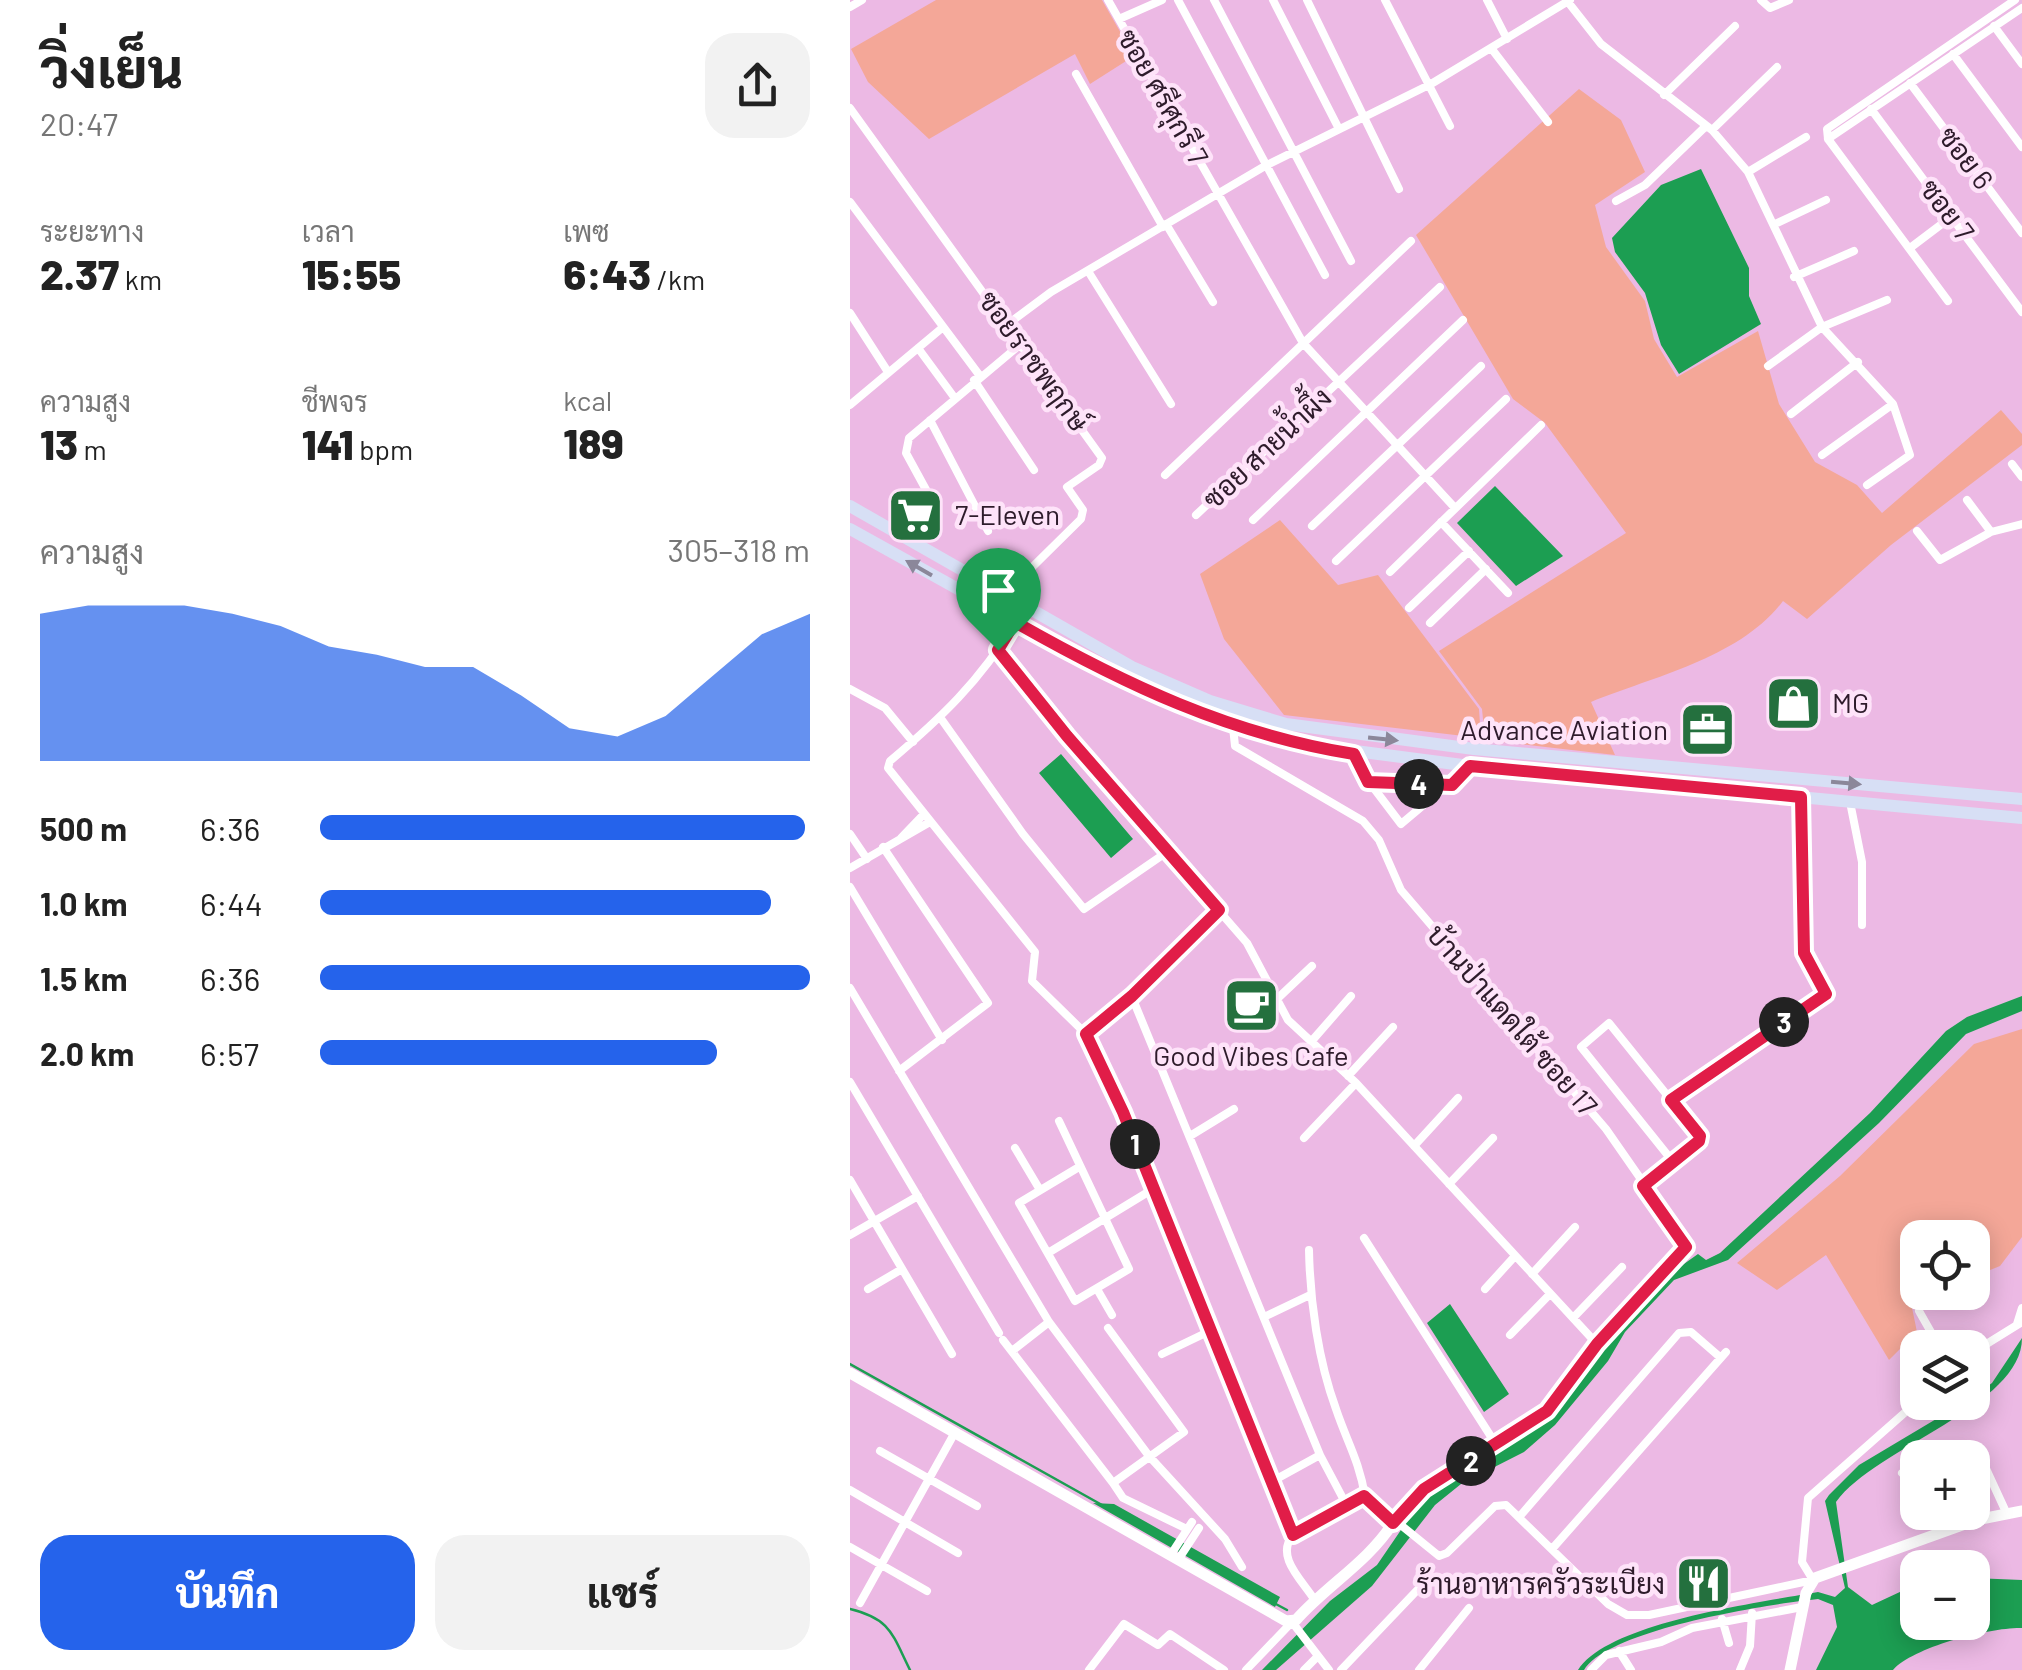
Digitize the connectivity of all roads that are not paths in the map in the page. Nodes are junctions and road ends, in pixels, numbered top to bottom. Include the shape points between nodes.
1 (862, 0) edge
2 (1108, 0) edge
3 (1162, 0) edge
4 (1178, 0) edge
5 (1214, 0) edge
6 (1273, 0) edge
7 (1307, 0) edge
8 (1386, 0) edge
9 (1487, 0) edge
10 (1761, 0) edge
11 (2015, 0) edge
12 (1569, 1) edge
13 (1785, 3) edge
14 (850, 7) edge
15 (2022, 8) edge
16 (1119, 19) junction
17 (1735, 26) dead end
18 (1994, 26) junction
19 (1507, 39) junction
20 (1492, 48) junction
21 (1953, 54) junction
22 (2022, 64) edge
23 (1777, 66) dead end
24 (1076, 74) dead end
25 (1910, 83) junction
26 (1430, 84) junction
27 (1664, 95) junction
28 (850, 108) edge
29 (1871, 109) junction
30 (1366, 118) junction
31 (1548, 122) dead end
32 (1450, 126) dead end
33 (1709, 128) junction
34 (1339, 130) junction
35 (1806, 137) dead end
36 (1828, 139) junction
37 (2022, 147) edge
38 (1292, 151) junction
39 (1264, 166) junction
40 (1748, 172) junction
41 (1399, 188) dead end
42 (1218, 194) junction
43 (1826, 200) dead end
44 (1616, 201) dead end
45 (850, 202) edge
46 (1951, 217) junction
47 (1774, 224) junction
48 (1165, 225) junction
49 (2022, 233) edge
50 (1411, 241) dead end
51 (1910, 248) junction
52 (1854, 252) dead end
53 (1351, 261) dead end
54 (1088, 271) junction
55 (1325, 275) dead end
56 (1794, 277) junction
57 (1440, 287) dead end
58 (1886, 300) dead end
59 (1948, 301) dead end
60 (1213, 302) dead end
61 (2022, 312) edge
62 (850, 313) edge
63 (1464, 320) dead end
64 (1008, 324) junction
65 (1822, 327) junction
66 (942, 328) junction
67 (1303, 343) junction
68 (1022, 344) junction
69 (918, 348) junction
70 (1858, 362) junction
71 (1480, 366) dead end
72 (1768, 366) dead end
73 (888, 372) junction
74 (977, 378) junction
75 (1338, 382) junction
76 (954, 397) junction
77 (1506, 398) dead end
78 (1171, 404) dead end
79 (1892, 404) junction
80 (850, 406) edge
81 (1366, 412) junction
82 (1791, 414) dead end
83 (930, 420) junction
84 (1542, 424) dead end
85 (1396, 445) junction
86 (1822, 455) dead end
87 (2012, 464) dead end
88 (1034, 470) dead end
89 (1165, 474) dead end
90 (1425, 476) junction
91 (2022, 477) edge
92 (1867, 485) dead end
93 (930, 496) dead end
94 (1966, 500) dead end
95 (850, 506) edge
96 (1455, 508) junction
97 (1196, 515) dead end
98 (1252, 520) dead end
99 (1441, 522) junction
100 (2022, 524) edge
101 (1312, 526) dead end
102 (850, 529) edge
103 (988, 531) dead end
104 (1917, 531) dead end
105 (1991, 532) junction
106 (1468, 551) junction
107 (1336, 562) dead end
108 (1486, 569) junction
109 (1390, 572) dead end
110 (1508, 592) dead end
111 (1004, 595) junction
112 (1409, 608) dead end
113 (1015, 622) junction
114 (1430, 623) dead end
115 (998, 650) junction
116 (850, 689) edge
117 (942, 720) junction
118 (1233, 727) junction
119 (912, 742) junction
120 (1354, 754) junction
121 (1470, 766) junction
122 (1368, 782) junction
123 (1452, 785) junction
124 (1801, 797) junction
125 (2022, 799) edge
126 (1850, 802) junction
127 (927, 818) junction
128 (2022, 818) edge
129 (850, 834) edge
130 (884, 847) junction
131 (1167, 852) junction
132 (867, 859) junction
133 (850, 868) edge
134 (850, 887) edge
135 (1219, 910) junction
136 (1862, 926) dead end
137 (1312, 966) dead end
138 (850, 988) edge
139 (1132, 996) junction
140 (1351, 996) dead end
141 (1277, 999) junction
142 (1392, 1027) dead end
143 (1086, 1034) junction
144 (942, 1040) junction
145 (1310, 1043) junction
146 (899, 1071) junction
147 (1352, 1080) junction
148 (850, 1082) edge
149 (1458, 1098) dead end
150 (1671, 1100) junction
151 (1234, 1108) dead end
152 (1058, 1121) dead end
153 (1190, 1136) junction
154 (1304, 1138) dead end
155 (1494, 1138) dead end
156 (1414, 1146) junction
157 (1015, 1148) dead end
158 (1674, 1164) junction
159 (1079, 1167) junction
160 (850, 1180) edge
161 (1449, 1184) junction
162 (1643, 1186) junction
163 (1153, 1189) junction
164 (1040, 1190) junction
165 (918, 1196) junction
166 (1104, 1219) junction
167 (874, 1222) junction
168 (1575, 1227) dead end
169 (850, 1235) edge
170 (1364, 1238) dead end
171 (1309, 1250) dead end
172 (1048, 1254) junction
173 (1515, 1256) junction
174 (1622, 1267) dead end
175 (902, 1269) junction
176 (1532, 1274) junction
177 (868, 1289) dead end
178 (1097, 1289) junction
179 (1485, 1289) dead end
180 (1550, 1294) junction
181 (1310, 1295) junction
182 (2022, 1308) edge
183 (1919, 1311) dead end
184 (1112, 1315) dead end
185 (1264, 1316) junction
186 (1573, 1318) junction
187 (1049, 1322) junction
188 (2019, 1323) edge
189 (1108, 1328) dead end
190 (1212, 1330) junction
191 (1930, 1330) edge
192 (1510, 1335) dead end
193 (1990, 1342) edge
194 (1597, 1344) junction
195 (1012, 1352) junction
196 (952, 1354) dead end
197 (1162, 1354) dead end
198 (850, 1374) edge
199 (1900, 1417) edge
200 (957, 1436) junction
201 (1497, 1446) junction
202 (880, 1451) dead end
203 (1320, 1455) junction
204 (1149, 1456) junction
205 (1990, 1477) edge
206 (930, 1479) junction
207 (1271, 1482) junction
208 (1113, 1483) junction
209 (850, 1490) edge
210 (1364, 1496) junction
211 (977, 1506) dead end
212 (1347, 1506) junction
213 (2022, 1511) edge
214 (2006, 1512) junction
215 (1203, 1516) junction
216 (1520, 1516) junction
217 (905, 1521) junction
218 (1396, 1526) junction
219 (1191, 1530) junction
220 (1938, 1530) edge
221 (1939, 1534) junction
222 (1293, 1535) junction
223 (850, 1546) edge
224 (1552, 1548) junction
225 (958, 1553) dead end
226 (1176, 1555) junction
227 (880, 1564) junction
228 (1242, 1568) dead end
229 (1813, 1580) junction
230 (1424, 1582) dead end
231 (927, 1591) dead end
232 (1314, 1598) junction
233 (860, 1602) dead end
234 (1802, 1607) junction
235 (1469, 1608) dead end
236 (1752, 1613) junction
237 (1722, 1620) junction
238 (1294, 1626) junction
239 (1728, 1644) dead end
240 (1619, 1651) junction
241 (1317, 1657) junction
242 (1089, 1670) edge
243 (1224, 1670) edge
244 (1246, 1670) edge
245 (1304, 1670) edge
246 (1328, 1670) edge
247 (1341, 1670) edge
248 (1420, 1670) edge
249 (1592, 1670) edge
250 (1631, 1670) edge
251 (1740, 1670) edge
252 (1790, 1670) edge

1 - 14 street
2 - 16 street, ซอย ศรีศุกรี 7
3 - 16 street
4 - 39 street
5 - 38 street
6 - 34 street
7 - 30 street
8 - 26 street
9 - 19 street
10 - 13 street via 1770,8
11 - 36 street via 1827,129
12 - 19 street
12 - 27 street via 1600,44
15 - 18 street
16 - 42 street, ซอย ศรีศุกรี 7
17 - 27 street
18 - 21 street
18 - 22 street
19 - 20 street
20 - 26 street
20 - 31 street
21 - 25 street
21 - 37 street
23 - 33 street
24 - 48 street
25 - 29 street
25 - 49 street, ซอย 6
26 - 30 street
26 - 32 street
27 - 33 street
28 - 64 street, ซอยราชพฤกษ์
29 - 36 street
29 - 46 street, ซอย 7
30 - 34 street
30 - 41 street
33 - 40 street
33 - 44 street via 1645,185
34 - 38 street
35 - 40 street
36 - 51 street
38 - 39 street
38 - 53 street
39 - 42 street
39 - 55 street
40 - 47 street
42 - 48 street
42 - 67 street, ซอย ศรีศุกรี 7
43 - 47 street
45 - 66 street
46 - 51 street
46 - 61 street, ซอย 7
47 - 56 street
48 - 54 street
48 - 60 street
50 - 67 street
51 - 59 street
52 - 56 street
54 - 64 street
54 - 78 street
56 - 65 street
57 - 75 street, ซอย สายน้ำผึ้ง
58 - 65 street
62 - 73 street
63 - 81 street
64 - 68 street, ซอยราชพฤกษ์
65 - 70 street
65 - 72 street
66 - 69 street
66 - 74 street
67 - 75 street, ซอย ศรีศุกรี 7
67 - 89 street
68 - 74 street
68 - 111 street, ซอยราชพฤกษ์ via 1102,458 1067,486 1083,510 1081,519
69 - 73 street
69 - 76 street
70 - 79 street
70 - 82 street
71 - 85 street
73 - 80 street
74 - 76 street
74 - 88 street
75 - 81 street, ซอย ศรีศุกรี 7
75 - 97 street, ซอย สายน้ำผึ้ง
76 - 83 street
77 - 90 street
79 - 86 street
79 - 92 street via 1910,455
81 - 85 street, ซอย ศรีศุกรี 7
81 - 98 street
83 - 93 street via 906,446
83 - 103 street
84 - 96 street
85 - 90 street, ซอย ศรีศุกรี 7
85 - 101 street
87 - 91 street
90 - 96 street, ซอย ศรีศุกรี 7
90 - 107 street
94 - 105 street
95 - 111 main road
96 - 99 street
99 - 106 street
99 - 109 street
100 - 105 street
113 -> 102 main road
104 - 105 street via 1940,560
106 - 108 street
106 - 112 street
108 - 110 street
108 - 114 street
111 -> 125 main road via 1132,668 1286,724 1474,749
113 - 115 street
113 - 118 main road via 1147,694
115 - 117 street
115 - 131 street
116 - 119 street via 885,708
117 - 119 street
117 - 131 street via 1084,908
118 - 120 main road
118 - 162 street, บ้านป่าแดดใต้ ซอย 17 via 1235,746 1351,812 1372,831 1401,890 1606,1129
119 - 127 street via 888,768
120 - 121 main road
120 - 122 street
121 - 123 street
121 - 124 main road
122 - 123 street
122 - 123 street via 1402,824
124 - 126 main road
124 - 150 street via 1804,953 1826,994
126 - 128 main road
126 - 136 street via 1862,862
127 - 130 street
127 - 143 street via 1035,952 1032,981
129 - 132 street
130 - 132 street
130 - 144 street via 988,1003
131 - 135 street
132 - 133 street
134 - 144 street
135 - 139 street
135 - 141 street via 1262,962
137 - 141 street
138 - 146 street
139 - 143 street
139 - 153 street
140 - 145 street
141 - 145 street
142 - 147 street
143 - 163 street
144 - 146 street
145 - 147 street
146 - 187 street
147 - 154 street
147 - 156 street
148 - 165 street
149 - 156 street
150 - 158 street via 1700,1136
150 - 158 street via 1610,1023 1581,1047
151 - 153 street
152 - 159 street
153 - 185 street
155 - 161 street
156 - 161 street
157 - 164 street
158 - 162 street
159 - 164 street
159 - 166 street
160 - 167 street
161 - 173 street
162 - 194 street, บ้านป่าแดดใต้ ซอย 17 via 1686,1247
163 - 166 street
163 - 190 street
164 - 172 street via 1019,1203
165 - 167 street
165 - 195 street
166 - 172 street
166 - 178 street via 1129,1269
167 - 169 street
167 - 175 street
168 - 176 street
170 - 201 street
171 - 181 street
172 - 178 street via 1076,1301
173 - 176 street
173 - 179 street
174 - 186 street
175 - 177 street
175 - 196 street
176 - 180 street
178 - 184 street
180 - 186 street
180 - 192 street
181 - 185 street
181 - 210 street via 1333,1401 1358,1457
182 - 188 street
183 - 191 street
185 - 203 street
186 - 194 street
187 - 195 street
187 - 204 street
188 - 193 street
189 - 204 street via 1184,1428
190 - 197 street
190 - 207 street
194 - 201 street via 1547,1411
195 - 208 street
198 - 200 street
199 - 229 street via 1808,1498 1802,1562
200 - 206 street
200 - 226 street
201 - 218 street via 1424,1489
202 - 206 street
203 - 207 street
203 - 212 street
204 - 208 street
204 - 215 street
205 - 214 street
206 - 211 street
206 - 217 street
207 - 222 street
208 - 219 street via 1122,1498
209 - 217 street
210 - 212 street
210 - 218 street
212 - 222 street
213 - 214 street
214 - 221 street
215 - 219 street
215 - 228 street
216 - 218 street via 1499,1504 1443,1556
216 - 224 street
216 - 224 street via 1679,1333 1690,1332 1724,1355
217 - 225 street
217 - 227 street
218 - 232 street
219 - 226 street
220 - 221 street
221 - 229 street
222 - 232 street via 1284,1550
223 - 227 street
224 - 229 street via 1628,1615
226 - 238 street
227 - 231 street
227 - 233 street
229 - 234 street
230 - 247 street
232 - 238 street
234 - 236 street
234 - 252 street
235 - 248 street
236 - 237 street
236 - 251 street
237 - 239 street
237 - 240 street
238 - 241 street
238 - 244 street
240 - 249 street
240 - 250 street
241 - 245 street
241 - 246 street
242 - 243 street via 1124,1624 1158,1645 1170,1634

